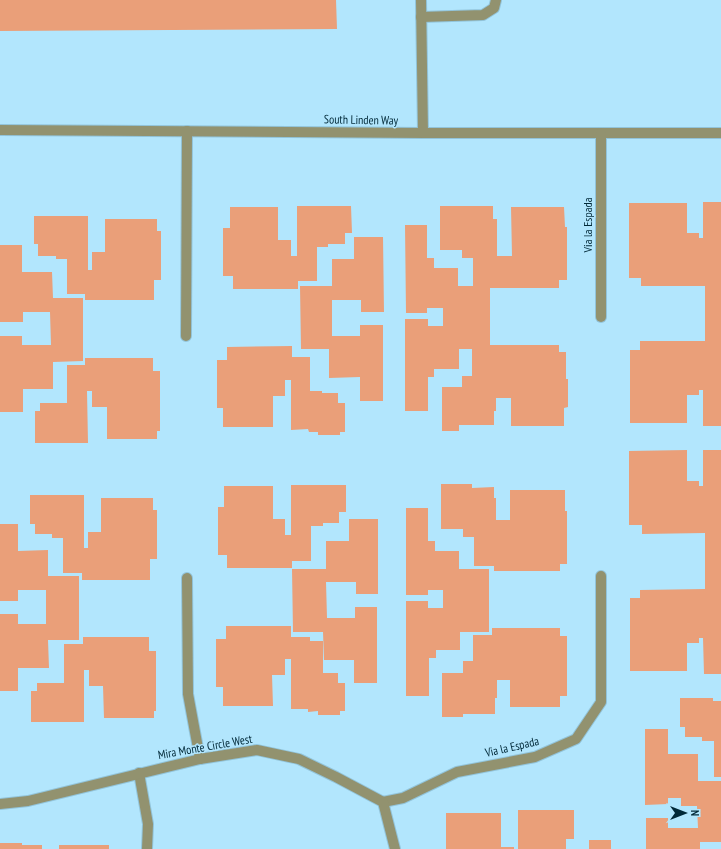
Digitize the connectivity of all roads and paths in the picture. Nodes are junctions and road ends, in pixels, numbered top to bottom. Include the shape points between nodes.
1 (420, 0) edge
2 (496, 0) edge
3 (420, 17) junction
4 (0, 130) edge
5 (187, 131) junction
6 (423, 133) junction
7 (601, 133) junction
8 (721, 133) edge
9 (601, 317) dead end
10 (186, 336) dead end
11 (601, 576) dead end
12 (187, 578) dead end
13 (200, 759) junction
14 (139, 773) junction
15 (383, 802) junction
16 (0, 804) edge
17 (147, 849) edge
18 (395, 849) edge

1 - 3 street
2 - 3 street via 494,8 483,15
3 - 6 street
4 - 5 street, South Linden Way
5 - 6 street, South Linden Way
5 - 10 street
6 - 7 street, South Linden Way
7 - 8 street, South Linden Way
7 - 9 street, Via la Espada
11 - 15 street, Via la Espada via 601,702 576,739 535,757 457,772 403,798
12 - 13 street via 188,694
13 - 14 street, Mira Monte Circle West
13 - 15 street, Mira Monte Circle West via 256,750 299,758
14 - 16 street, Mira Monte Circle West via 28,801
14 - 17 street via 148,824
15 - 18 street

